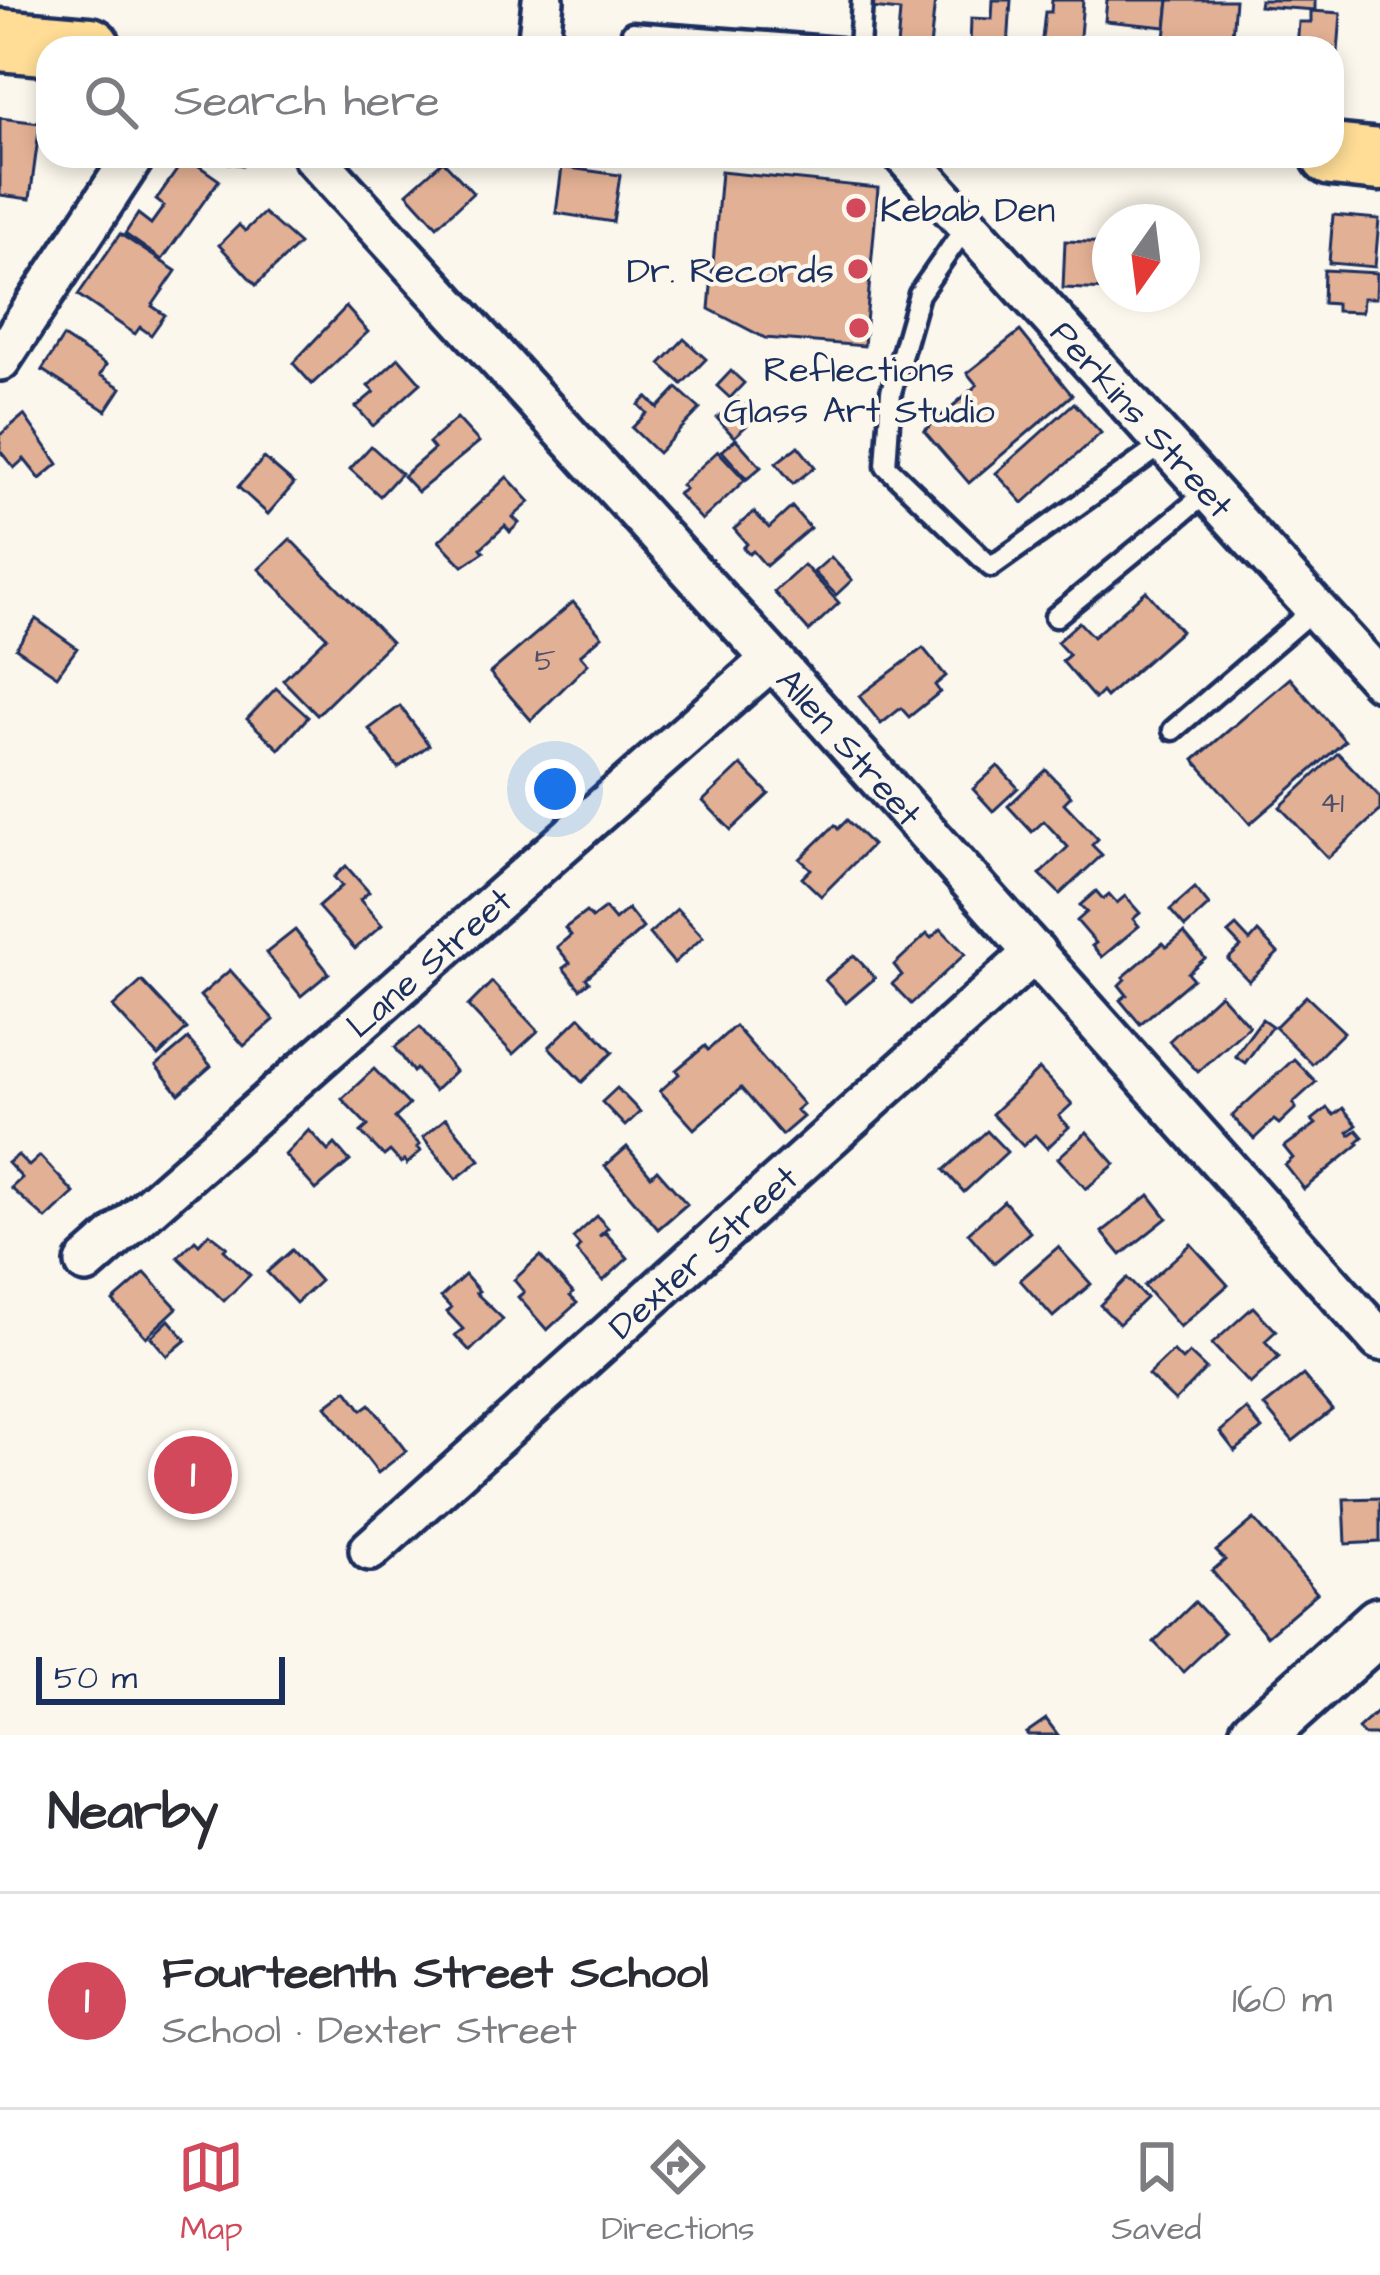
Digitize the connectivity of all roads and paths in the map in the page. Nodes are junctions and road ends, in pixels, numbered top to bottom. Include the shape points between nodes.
1 (543, 0) edge
2 (862, 0) edge
3 (539, 36) edge
4 (632, 36) edge
5 (674, 36) edge
6 (860, 36) edge
7 (0, 40) edge
8 (36, 43) edge
9 (1344, 156) edge
10 (1380, 160) edge
11 (126, 168) edge
12 (333, 168) edge
13 (915, 168) edge
14 (968, 225) junction
15 (0, 360) edge
16 (1165, 443) junction
17 (1209, 491) junction
18 (1316, 608) junction
19 (1055, 617) dead end
20 (772, 659) junction
21 (1380, 680) edge
22 (1173, 730) dead end
23 (1035, 952) junction
24 (86, 1262) dead end
25 (1380, 1340) edge
26 (370, 1550) dead end
27 (1380, 1624) edge
28 (1257, 1735) edge

1 - 3 street
2 - 6 lane
4 - 5 lane
7 - 8 main road
9 - 10 main road
11 - 15 street
12 - 20 street, Allen Street
13 - 14 street, Perkins Street
14 - 16 street, Perkins Street
14 - 16 lane via 919,294 891,392 886,466 991,567
16 - 17 street, Perkins Street
17 - 18 street, Perkins Street
17 - 19 lane
18 - 21 street, Perkins Street
18 - 22 lane
20 - 23 street, Allen Street
20 - 24 street, Lane Street
23 - 25 street, Allen Street
23 - 26 street, Dexter Street
27 - 28 street

